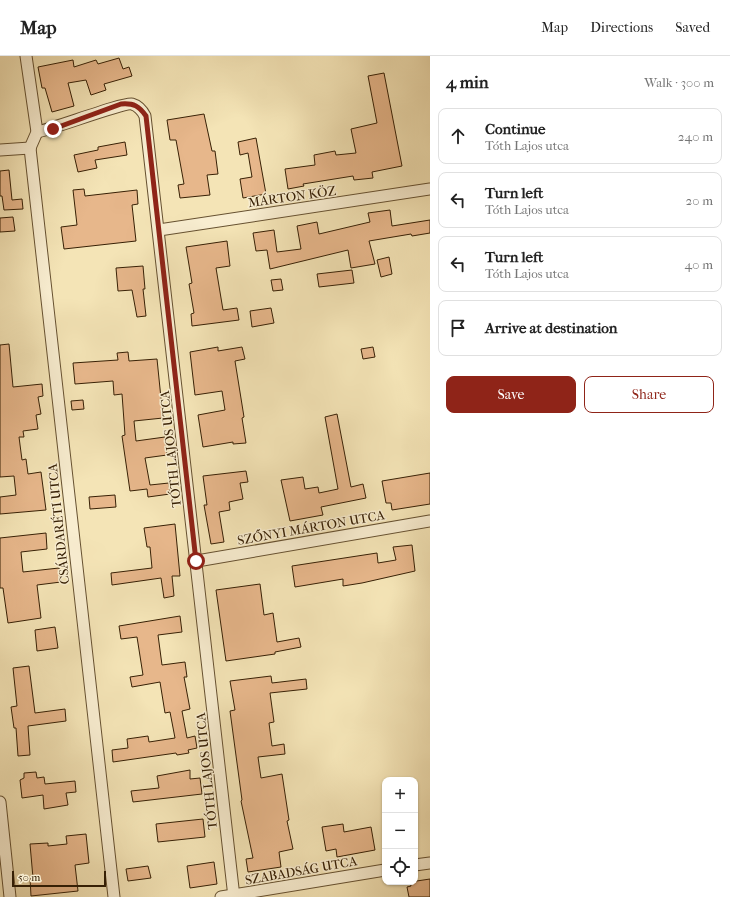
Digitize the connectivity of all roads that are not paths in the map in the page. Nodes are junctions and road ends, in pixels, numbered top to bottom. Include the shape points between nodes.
1 (26, 56) edge
2 (37, 132) junction
3 (30, 148) junction
4 (0, 150) edge
5 (430, 189) edge
6 (159, 230) junction
7 (430, 521) edge
8 (196, 561) junction
9 (0, 802) edge
10 (430, 863) edge
11 (418, 865) edge
12 (382, 871) edge
13 (234, 896) edge
14 (10, 897) edge
15 (114, 897) edge
16 (221, 897) edge

1 - 2 street
2 - 3 street
2 - 6 street, TÓTH LAJOS UTCA via 80,120 121,104 131,103 140,108 146,116
3 - 4 street
3 - 15 street, CSÁRDARÉTI UTCA
5 - 6 street, MÁRTON KÖZ
6 - 8 street, TÓTH LAJOS UTCA
7 - 8 street, SZŐNYI MÁRTON UTCA
8 - 13 street, TÓTH LAJOS UTCA
9 - 14 street
10 - 11 street
12 - 13 street, SZABADSÁG UTCA
13 - 16 street, SZABADSÁG UTCA

